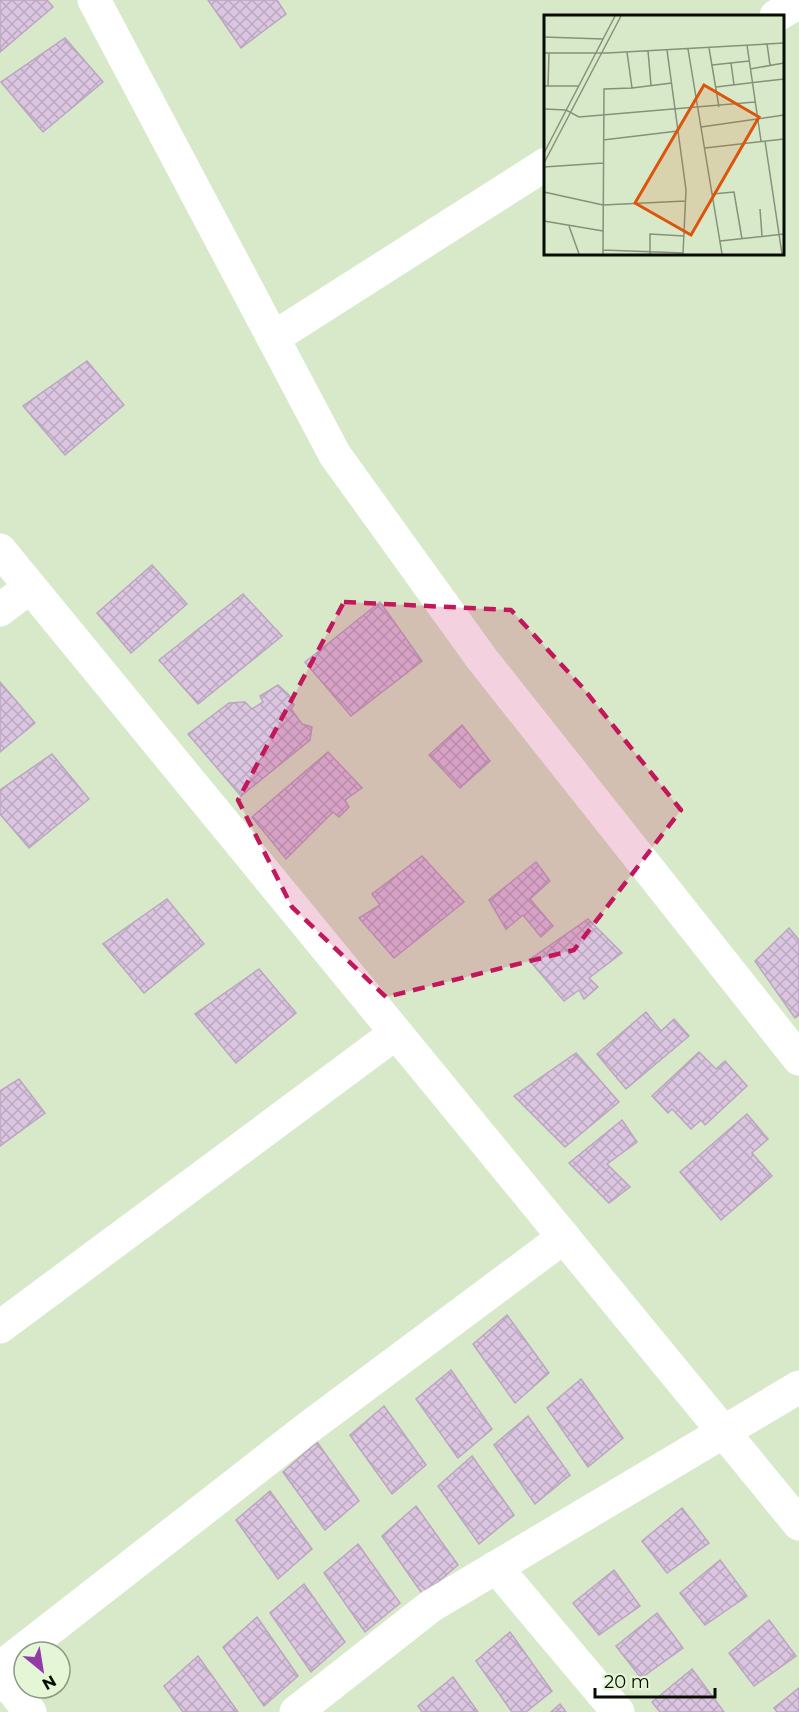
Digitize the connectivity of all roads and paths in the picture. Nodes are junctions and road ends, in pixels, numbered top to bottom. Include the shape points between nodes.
1 (94, 0) edge
2 (799, 2) edge
3 (779, 15) edge
4 (544, 165) edge
5 (273, 338) junction
6 (0, 550) edge
7 (30, 587) junction
8 (0, 610) edge
9 (396, 1033) junction
10 (798, 1054) edge
11 (564, 1237) junction
12 (0, 1327) edge
13 (799, 1387) edge
14 (724, 1433) junction
15 (799, 1524) edge
16 (496, 1568) junction
17 (0, 1668) edge
18 (0, 1674) edge
19 (30, 1712) edge
20 (297, 1712) edge
21 (618, 1712) edge

1 - 5 street
2 - 3 street
4 - 5 street
5 - 10 street via 335,455 482,659
6 - 7 street
7 - 8 street
7 - 9 street
9 - 11 street
9 - 12 street
11 - 14 street
11 - 17 street via 309,1427
13 - 14 street
14 - 15 street
14 - 16 street
16 - 20 street via 431,1606
16 - 21 street
18 - 19 street

